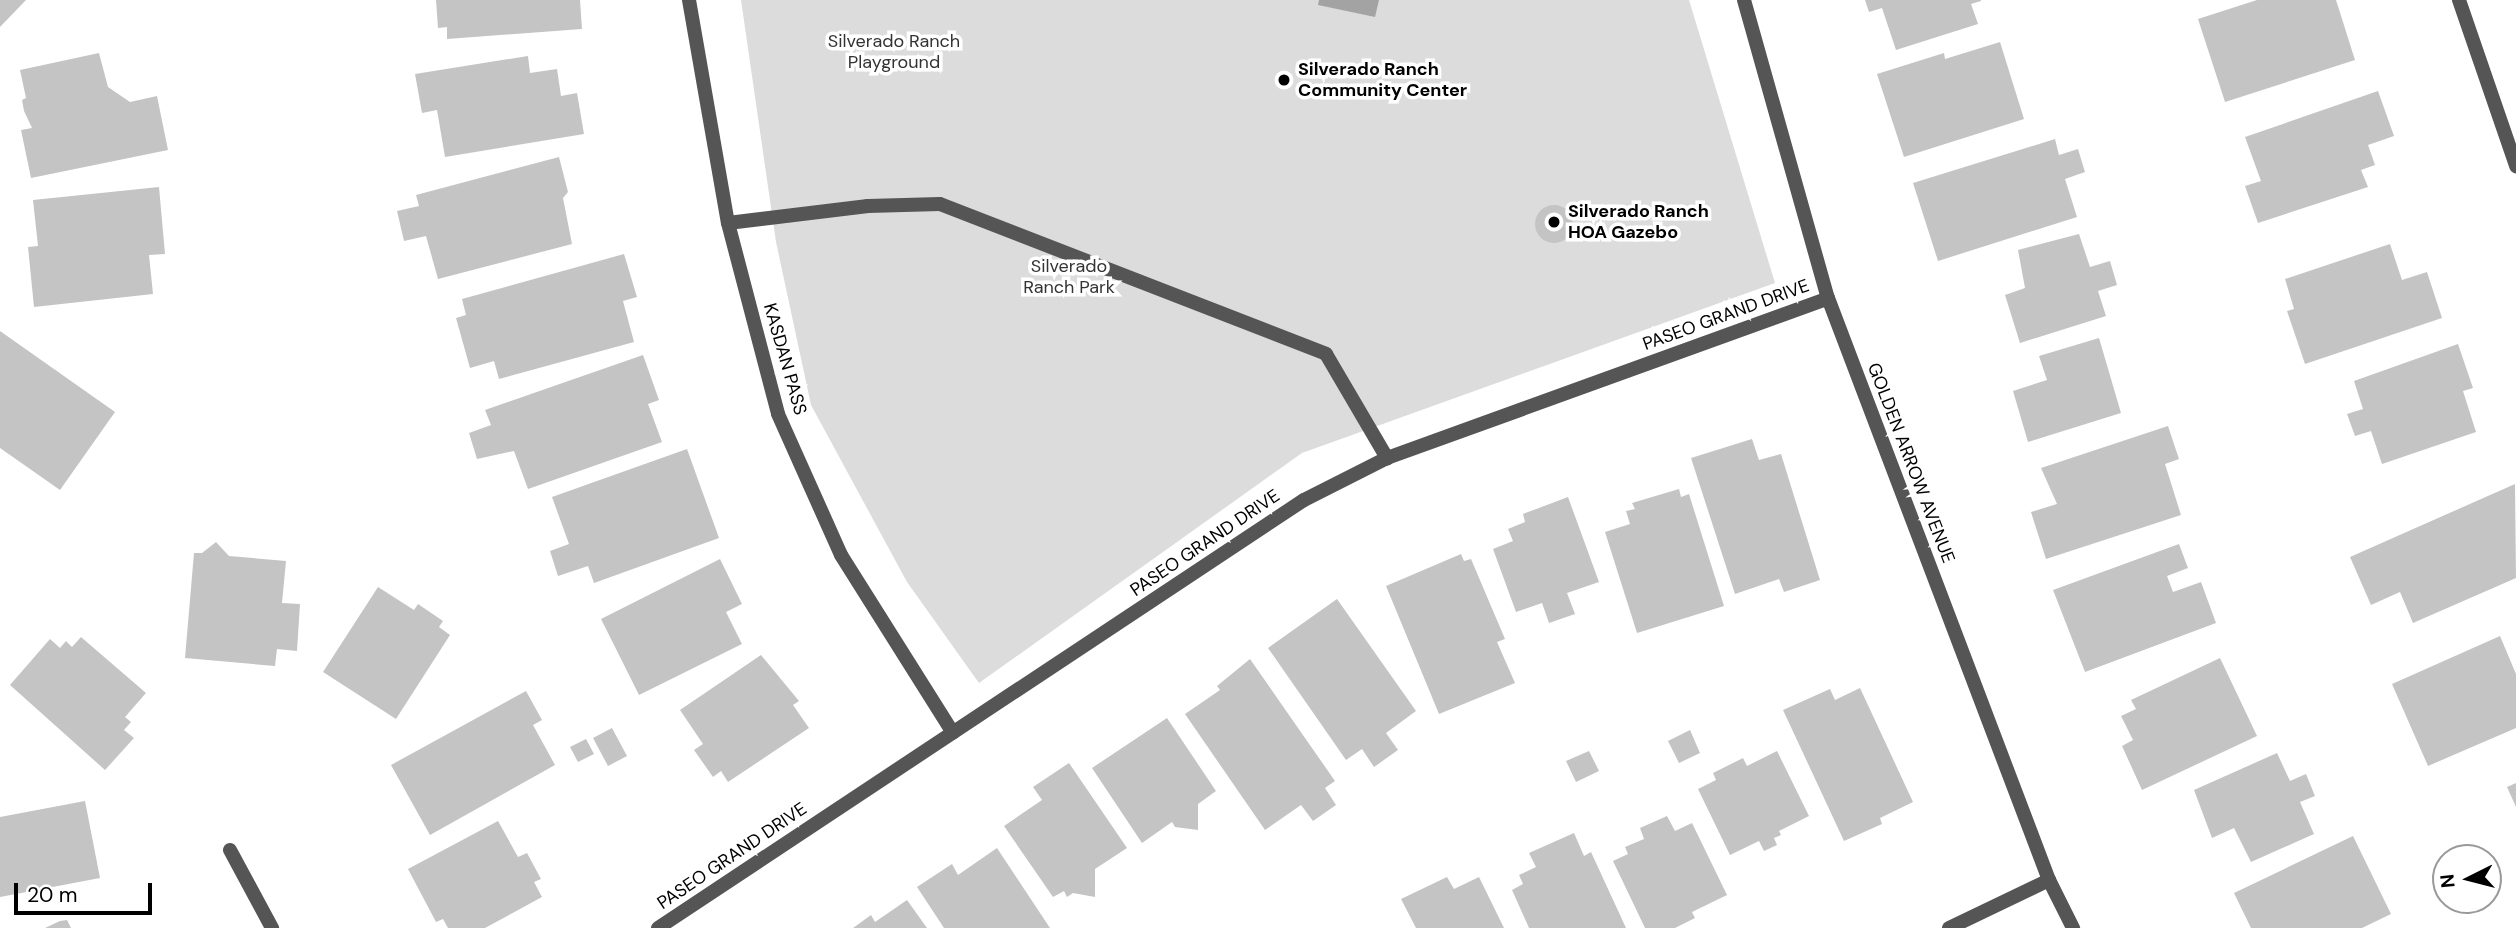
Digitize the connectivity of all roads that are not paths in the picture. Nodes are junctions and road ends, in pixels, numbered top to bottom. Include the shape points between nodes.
1 (689, 0) edge
2 (1744, 0) edge
3 (2459, 0) edge
4 (2516, 166) edge
5 (728, 223) junction
6 (1828, 298) junction
7 (1387, 458) junction
8 (953, 733) junction
9 (230, 850) dead end
10 (2049, 880) junction
11 (272, 928) edge
12 (658, 928) edge
13 (1949, 928) edge
14 (2073, 928) edge

1 - 5 street, KASDAN PASS
2 - 6 street, GOLDEN ARROW AVENUE
3 - 4 street
5 - 7 street via 868,206 940,204 1325,355
5 - 8 street, KASDAN PASS via 783,427 841,555
6 - 7 street, PASEO GRAND DRIVE
6 - 10 street, GOLDEN ARROW AVENUE
7 - 8 street, PASEO GRAND DRIVE via 1304,500
8 - 12 street, PASEO GRAND DRIVE
9 - 11 street
10 - 13 street
10 - 14 street, GOLDEN ARROW AVENUE

